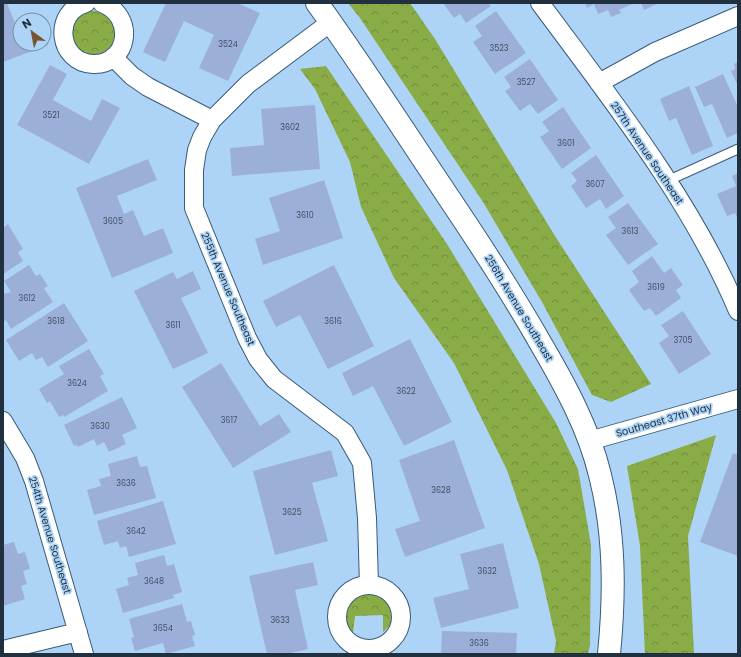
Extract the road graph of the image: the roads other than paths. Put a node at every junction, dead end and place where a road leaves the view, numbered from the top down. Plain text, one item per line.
1 (102, 3) edge
2 (317, 3) edge
3 (540, 3) edge
4 (74, 5) edge
5 (738, 16) edge
6 (331, 22) junction
7 (113, 57) junction
8 (599, 83) junction
9 (212, 120) junction
10 (738, 150) edge
11 (666, 181) junction
12 (731, 274) edge
13 (738, 311) edge
14 (738, 399) edge
15 (3, 421) edge
16 (589, 440) junction
17 (369, 585) dead end
18 (78, 632) junction
19 (3, 650) edge
20 (84, 654) edge
21 (609, 654) edge

1 - 7 street
2 - 6 street, 256th Avenue Southeast
3 - 8 street, 257th Avenue Southeast
4 - 7 street
5 - 8 street
6 - 9 street, 255th Avenue Southeast
6 - 16 street, 256th Avenue Southeast
7 - 9 street
8 - 11 street, 257th Avenue Southeast
9 - 17 street, 255th Avenue Southeast
10 - 11 lane
11 - 12 street, 257th Avenue Southeast
12 - 13 street, 257th Avenue Southeast
14 - 16 street, Southeast 37th Way
15 - 18 street, 254th Avenue Southeast
16 - 21 street, 256th Avenue Southeast
18 - 19 street
18 - 20 street, 254th Avenue Southeast

